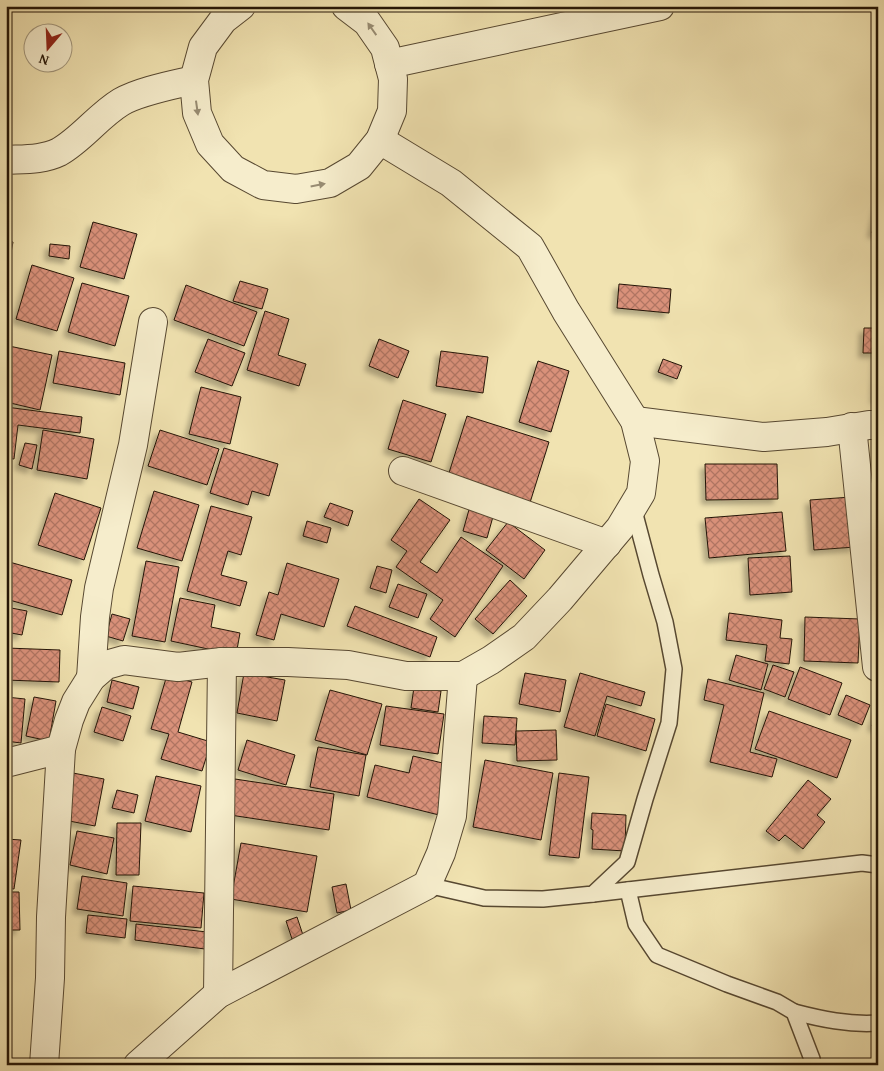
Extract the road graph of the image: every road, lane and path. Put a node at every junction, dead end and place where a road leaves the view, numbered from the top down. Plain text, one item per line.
1 (346, 6) edge
2 (660, 6) edge
3 (227, 11) edge
4 (389, 64) junction
5 (194, 80) junction
6 (380, 140) junction
7 (6, 160) edge
8 (153, 322) dead end
9 (635, 421) junction
10 (865, 426) edge
11 (403, 471) dead end
12 (633, 507) junction
13 (607, 544) junction
14 (222, 662) junction
15 (877, 667) edge
16 (463, 676) junction
17 (90, 678) junction
18 (61, 749) junction
19 (6, 763) edge
20 (878, 864) edge
21 (426, 885) junction
22 (628, 890) junction
23 (593, 894) junction
24 (218, 994) junction
25 (794, 1012) junction
26 (878, 1023) edge
27 (44, 1065) edge
28 (138, 1065) edge
29 (813, 1065) edge

4 -> 1 street
2 - 4 street
3 - 5 street
4 - 6 street
5 -> 6 street
5 - 7 street
6 - 9 street
8 - 17 street
9 - 10 street
9 - 12 street
10 - 15 street
11 - 13 street
12 - 13 street
12 - 23 lane
13 - 16 street
14 - 16 street
14 - 17 street
14 - 24 street
16 - 21 street
17 - 18 street
18 - 19 street
18 - 27 street
20 - 22 lane
21 - 23 lane
21 - 24 street
22 - 23 lane
22 - 25 lane
24 - 28 street
25 - 26 lane
25 - 29 lane

